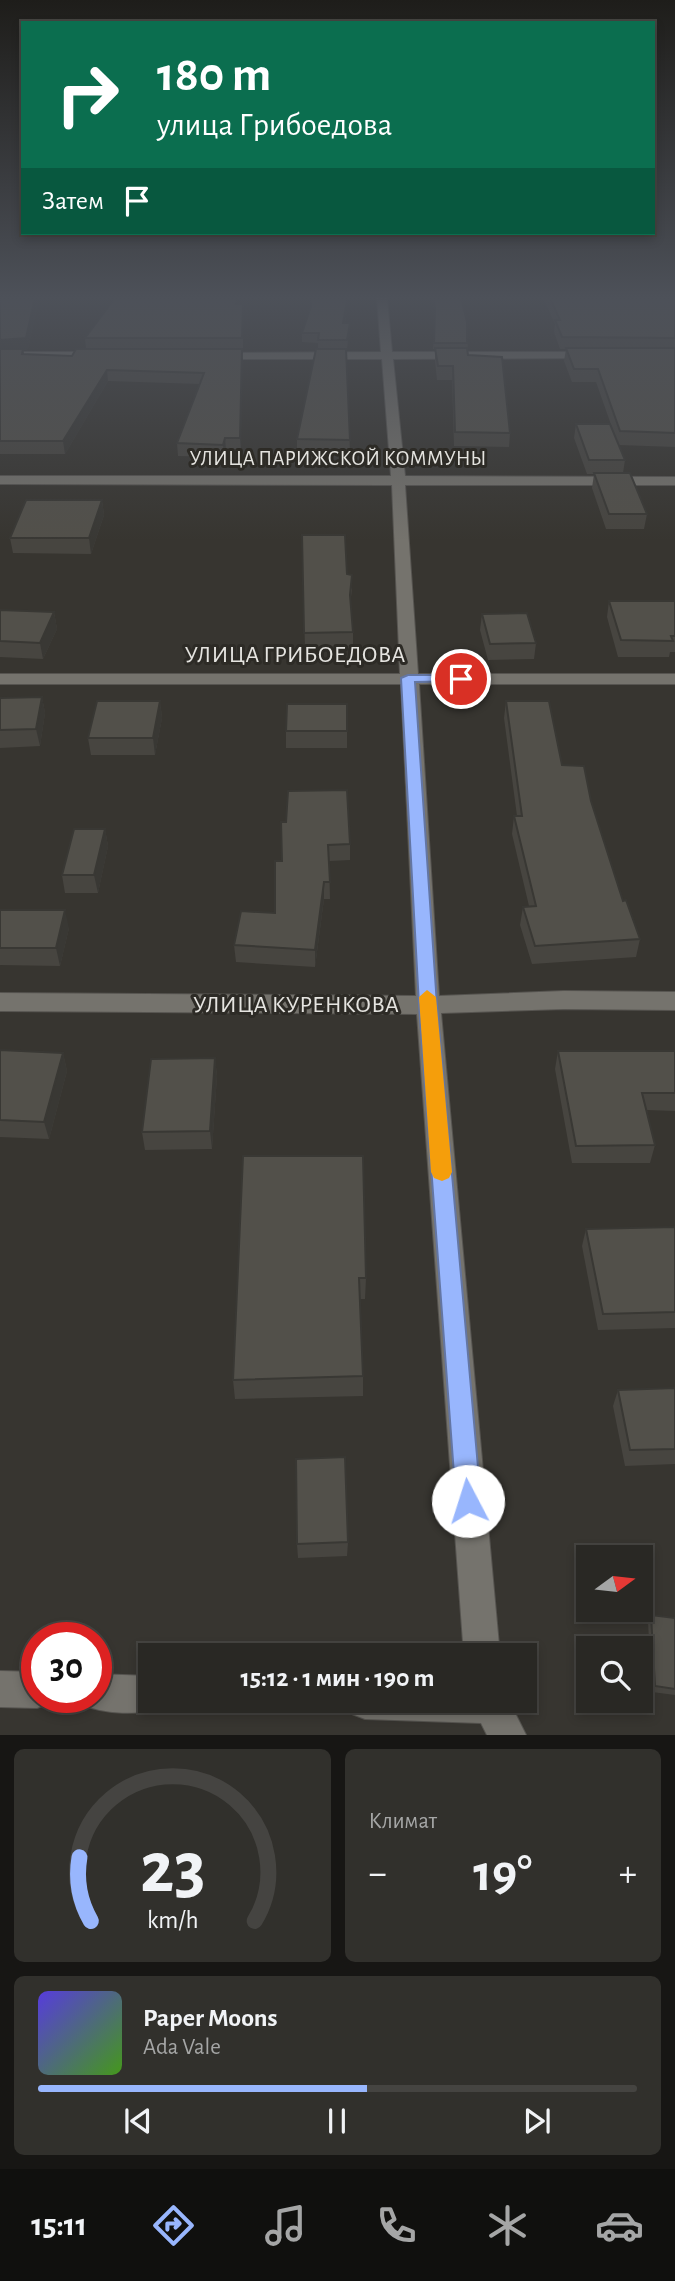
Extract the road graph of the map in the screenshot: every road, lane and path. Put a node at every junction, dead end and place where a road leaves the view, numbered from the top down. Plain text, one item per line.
1 (390, 379) edge
2 (398, 478) junction
3 (0, 480) edge
4 (675, 481) edge
5 (408, 678) junction
6 (0, 679) edge
7 (675, 679) edge
8 (0, 1002) edge
9 (675, 1002) edge
10 (428, 1005) junction
11 (481, 1643) edge
12 (0, 1689) edge
13 (21, 1690) edge
14 (112, 1693) edge
15 (138, 1694) edge

1 - 2 street
2 - 3 street, УЛИЦА ПАРИЖСКОЙ КОММУНЫ
2 - 4 street, УЛИЦА ПАРИЖСКОЙ КОММУНЫ
2 - 5 street
5 - 6 street, УЛИЦА ГРИБОЕДОВА
5 - 7 street, УЛИЦА ГРИБОЕДОВА
5 - 10 street
8 - 10 street, УЛИЦА КУРЕНКОВА
9 - 10 street, УЛИЦА КУРЕНКОВА
10 - 11 street
12 - 13 street
14 - 15 street

